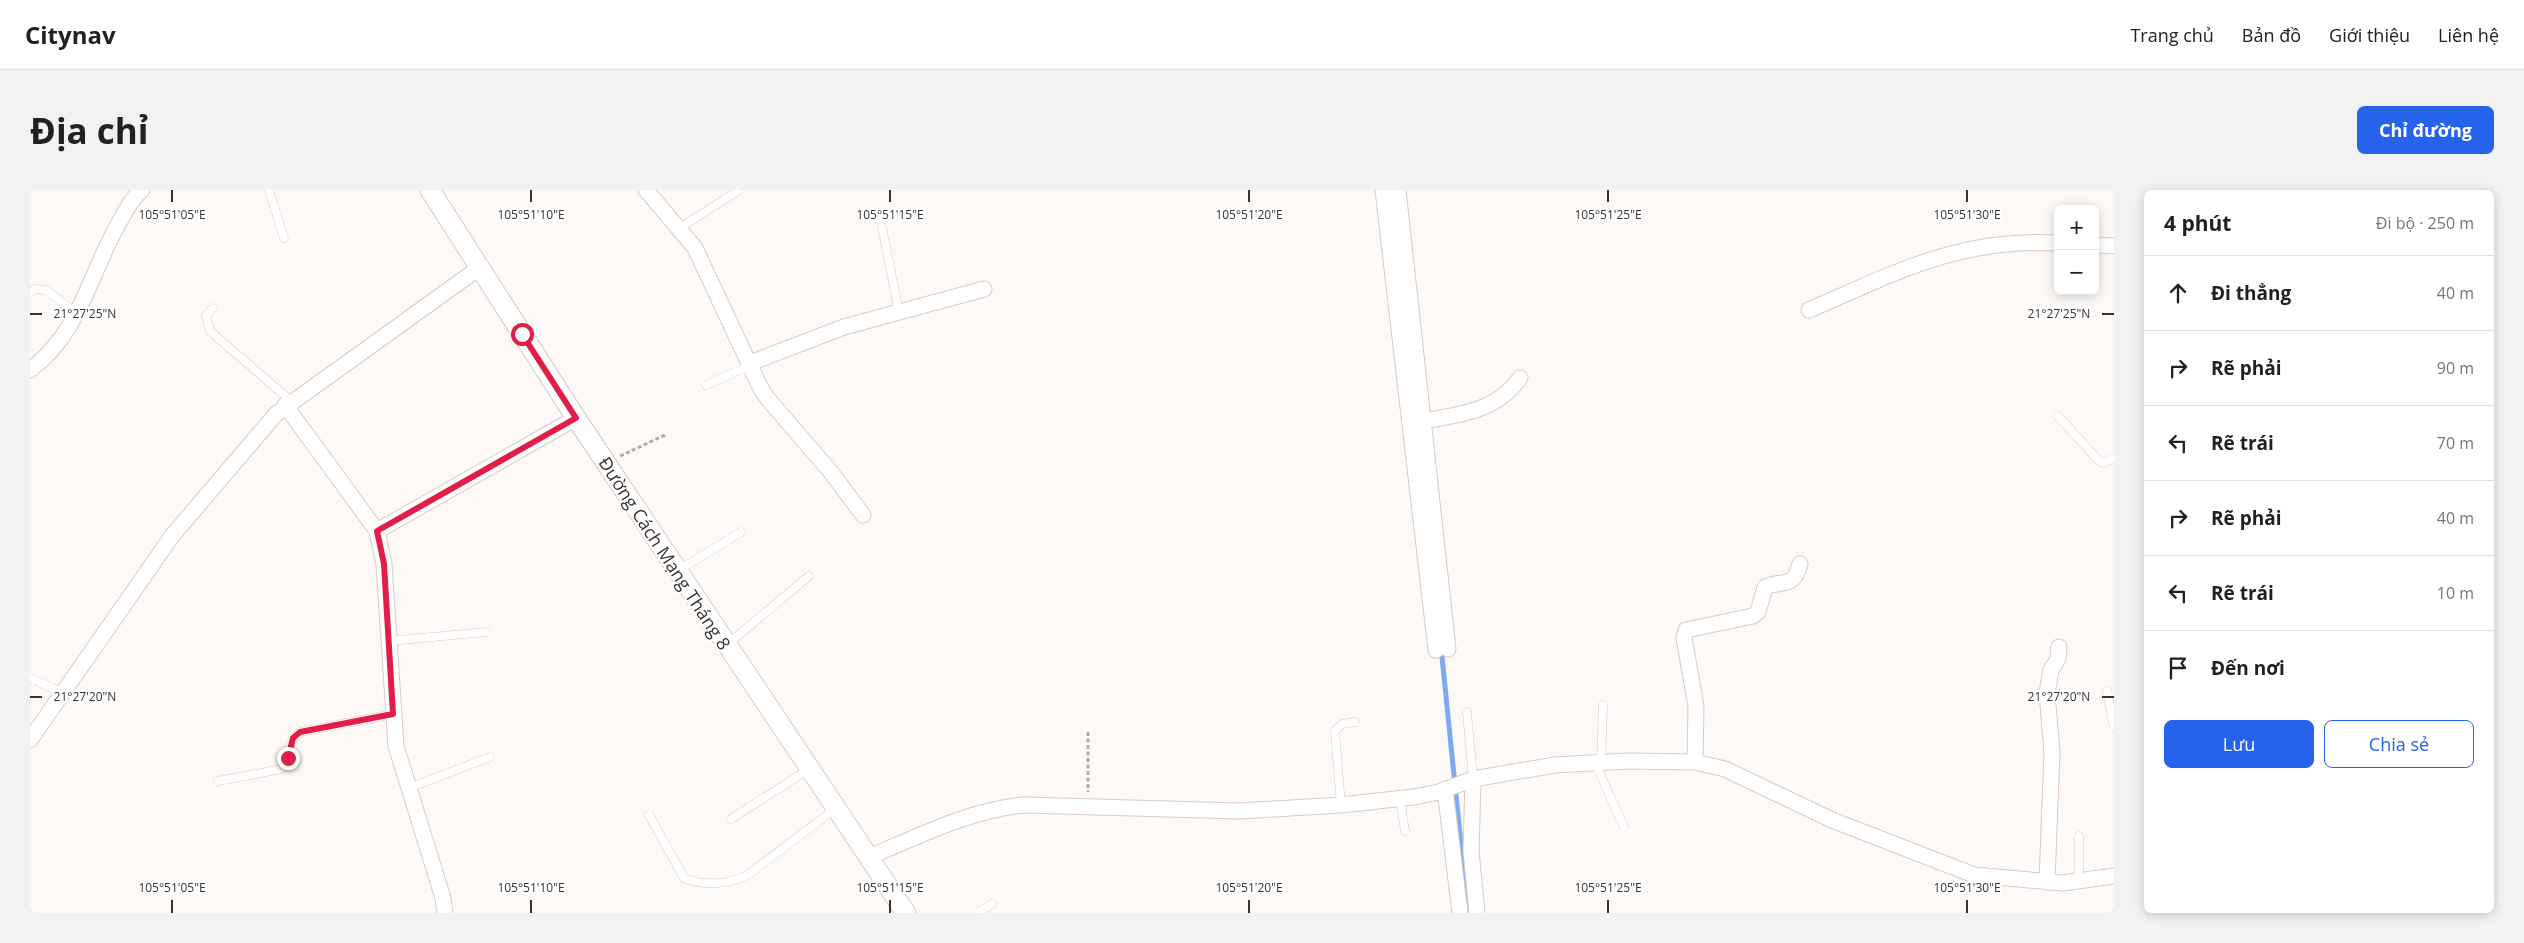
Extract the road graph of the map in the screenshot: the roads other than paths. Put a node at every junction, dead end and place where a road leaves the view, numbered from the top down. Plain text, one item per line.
1 (142, 190) edge
2 (269, 190) edge
3 (430, 190) edge
4 (646, 190) edge
5 (739, 190) edge
6 (1383, 190) edge
7 (1398, 190) edge
8 (882, 227) dead end
9 (680, 228) junction
10 (284, 238) dead end
11 (2054, 243) edge
12 (2099, 245) edge
13 (2114, 246) edge
14 (479, 268) junction
15 (984, 289) dead end
16 (30, 293) edge
17 (213, 308) dead end
18 (1809, 310) dead end
19 (899, 312) junction
20 (77, 314) junction
21 (750, 364) junction
22 (30, 370) edge
23 (1520, 378) dead end
24 (706, 385) dead end
25 (288, 403) junction
26 (2058, 416) dead end
27 (576, 418) junction
28 (1422, 421) junction
29 (2114, 458) edge
30 (863, 515) dead end
31 (377, 531) junction
32 (741, 532) dead end
33 (1800, 564) dead end
34 (677, 571) junction
35 (808, 576) dead end
36 (486, 632) dead end
37 (388, 641) junction
38 (726, 646) junction
39 (2059, 647) dead end
40 (30, 678) edge
41 (2107, 691) dead end
42 (63, 693) junction
43 (1602, 705) dead end
44 (1467, 712) dead end
45 (393, 714) junction
46 (1355, 722) dead end
47 (2114, 727) edge
48 (30, 740) edge
49 (490, 757) dead end
50 (1598, 762) junction
51 (1695, 762) junction
52 (810, 769) junction
53 (1468, 780) junction
54 (218, 781) dead end
55 (409, 788) junction
56 (1447, 788) junction
57 (1400, 798) junction
58 (1341, 806) junction
59 (836, 808) junction
60 (649, 815) dead end
61 (731, 819) dead end
62 (1624, 827) dead end
63 (1405, 831) dead end
64 (2079, 836) dead end
65 (869, 857) junction
66 (2114, 876) edge
67 (2047, 882) junction
68 (2079, 882) junction
69 (992, 904) dead end
70 (445, 913) edge
71 (906, 913) edge
72 (977, 913) edge
73 (1460, 913) edge
74 (1477, 913) edge

1 - 20 street
2 - 10 lane
3 - 14 street, Đường Cách Mạng Tháng 8
4 - 9 street
5 - 9 lane
6 - 28 street
7 - 28 street
8 - 19 lane
9 - 21 street
11 - 18 street
12 - 13 street
14 - 25 street
14 - 27 street, Đường Cách Mạng Tháng 8
15 - 19 street
16 - 20 lane
17 - 25 lane
19 - 21 street
20 - 22 street
21 - 24 lane
21 - 30 street
23 - 28 street
25 - 31 street
25 - 42 street
26 - 29 lane
27 - 31 street
27 - 34 street, Đường Cách Mạng Tháng 8
31 - 37 street
32 - 34 lane
33 - 51 street
34 - 38 street, Đường Cách Mạng Tháng 8
35 - 38 lane
36 - 37 lane
37 - 45 street
38 - 52 street, Đường Cách Mạng Tháng 8
39 - 67 street
40 - 42 lane
41 - 47 lane
42 - 48 street
43 - 50 lane
44 - 53 lane
45 - 54 lane
45 - 55 street
46 - 58 lane
49 - 55 lane
50 - 51 street
50 - 53 street
50 - 62 lane
51 - 67 street
52 - 59 street, Đường Cách Mạng Tháng 8
52 - 61 lane
53 - 56 street
53 - 74 street
55 - 70 street
56 - 57 street
56 - 73 street
57 - 58 street
57 - 63 lane
58 - 65 street
59 - 60 lane
59 - 65 street, Đường Cách Mạng Tháng 8
64 - 68 lane
65 - 71 street, Đường Cách Mạng Tháng 8
66 - 68 street
67 - 68 street
69 - 72 lane

